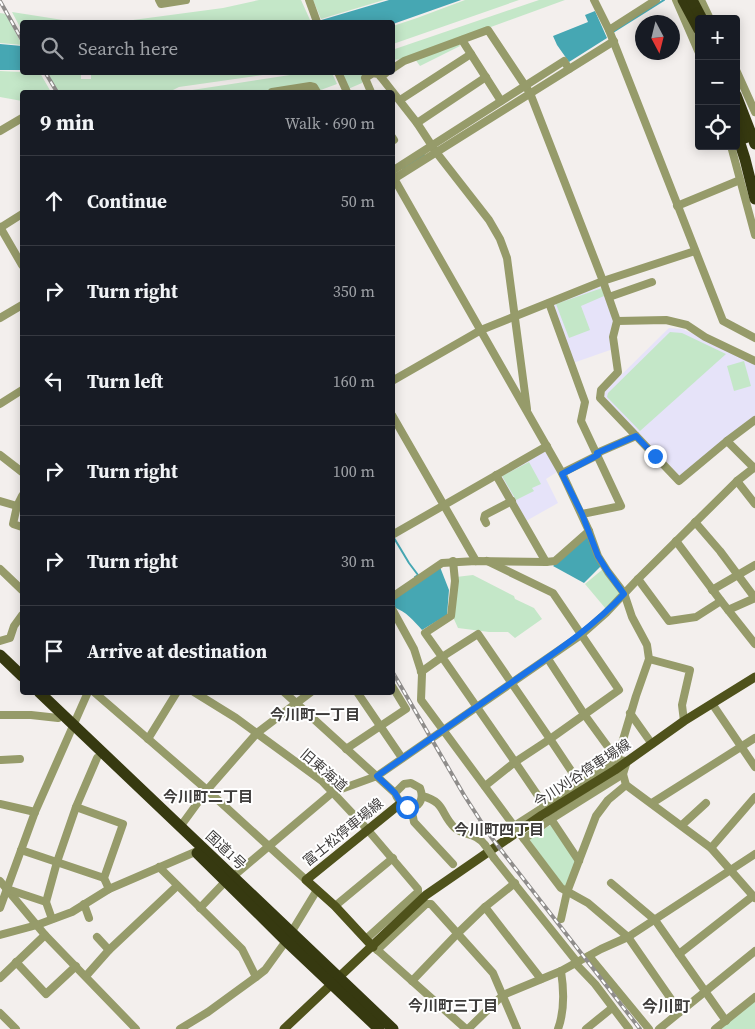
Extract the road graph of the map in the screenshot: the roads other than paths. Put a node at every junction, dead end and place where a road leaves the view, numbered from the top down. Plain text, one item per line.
1 (159, 0) edge
2 (186, 0) edge
3 (309, 0) edge
4 (594, 0) edge
5 (656, 0) edge
6 (676, 0) edge
7 (683, 0) edge
8 (692, 0) edge
9 (701, 0) edge
10 (696, 15) edge
11 (708, 15) edge
12 (317, 20) edge
13 (695, 20) edge
14 (609, 30) junction
15 (462, 40) junction
16 (614, 41) junction
17 (695, 44) edge
18 (471, 54) junction
19 (404, 61) junction
20 (395, 62) edge
21 (395, 67) edge
22 (569, 69) junction
23 (339, 75) edge
24 (371, 75) edge
25 (385, 75) edge
26 (486, 77) junction
27 (740, 79) edge
28 (526, 84) junction
29 (288, 90) edge
30 (316, 90) edge
31 (346, 90) edge
32 (370, 90) edge
33 (394, 90) edge
34 (395, 92) edge
35 (530, 93) junction
36 (740, 96) edge
37 (400, 100) junction
38 (501, 101) junction
39 (740, 104) edge
40 (755, 112) edge
41 (20, 119) edge
42 (417, 122) junction
43 (740, 127) edge
44 (755, 127) edge
45 (0, 131) edge
46 (740, 143) edge
47 (755, 144) edge
48 (434, 149) junction
49 (732, 150) edge
50 (755, 168) edge
51 (395, 175) edge
52 (395, 180) edge
53 (740, 180) junction
54 (755, 199) edge
55 (677, 206) junction
56 (20, 215) edge
57 (0, 227) edge
58 (755, 235) edge
59 (695, 251) junction
60 (20, 262) edge
61 (603, 281) junction
62 (652, 282) dead end
63 (609, 297) junction
64 (549, 303) junction
65 (20, 306) edge
66 (514, 317) junction
67 (0, 318) edge
68 (617, 321) junction
69 (480, 330) junction
70 (755, 338) edge
71 (755, 361) edge
72 (395, 379) edge
73 (20, 391) edge
74 (0, 404) edge
75 (528, 414) junction
76 (395, 420) edge
77 (755, 420) edge
78 (636, 436) junction
79 (727, 441) junction
80 (547, 446) junction
81 (597, 454) junction
82 (0, 455) edge
83 (754, 468) edge
84 (20, 470) edge
85 (496, 474) junction
86 (562, 474) junction
87 (737, 481) junction
88 (20, 500) edge
89 (0, 501) edge
90 (512, 501) junction
91 (755, 504) edge
92 (445, 505) junction
93 (17, 506) junction
94 (582, 514) junction
95 (696, 522) junction
96 (486, 523) dead end
97 (20, 526) edge
98 (589, 531) junction
99 (395, 533) edge
100 (676, 541) junction
101 (453, 561) junction
102 (476, 561) junction
103 (487, 561) junction
104 (546, 562) junction
105 (755, 565) edge
106 (0, 569) edge
107 (738, 574) junction
108 (638, 579) junction
109 (20, 588) edge
110 (712, 590) junction
111 (624, 594) junction
112 (395, 595) edge
113 (755, 598) edge
114 (721, 601) junction
115 (728, 610) junction
116 (395, 614) edge
117 (20, 618) edge
118 (581, 634) junction
119 (0, 641) edge
120 (755, 644) edge
121 (0, 655) edge
122 (442, 658) junction
123 (548, 659) junction
124 (649, 659) junction
125 (0, 664) edge
126 (421, 672) junction
127 (20, 674) edge
128 (755, 677) edge
129 (512, 682) junction
130 (20, 683) edge
131 (619, 690) junction
132 (395, 691) edge
133 (33, 695) edge
134 (42, 695) edge
135 (87, 695) edge
136 (97, 695) edge
137 (175, 695) edge
138 (199, 695) edge
139 (287, 695) edge
140 (308, 695) edge
141 (359, 695) edge
142 (636, 696) junction
143 (297, 704) junction
144 (713, 705) junction
145 (477, 707) junction
146 (630, 713) junction
147 (584, 714) junction
148 (0, 715) edge
149 (58, 718) junction
150 (684, 722) junction
151 (380, 726) junction
152 (72, 728) junction
153 (444, 730) junction
154 (257, 733) junction
155 (755, 738) edge
156 (148, 739) junction
157 (550, 739) junction
158 (652, 744) junction
159 (742, 747) junction
160 (346, 748) junction
161 (98, 758) junction
162 (402, 758) junction
163 (20, 759) dead end
164 (0, 762) edge
165 (515, 762) junction
166 (621, 766) junction
167 (755, 767) edge
168 (377, 776) junction
169 (580, 784) junction
170 (626, 785) junction
171 (484, 786) junction
172 (600, 788) junction
173 (207, 790) junction
174 (333, 792) junction
175 (395, 793) junction
176 (422, 796) junction
177 (755, 796) edge
178 (608, 800) junction
179 (401, 803) junction
180 (652, 803) junction
181 (706, 803) dead end
182 (0, 804) edge
183 (545, 806) junction
184 (76, 807) junction
185 (410, 807) junction
186 (35, 812) junction
187 (551, 819) junction
188 (682, 825) junction
189 (514, 826) junction
190 (180, 827) junction
191 (367, 829) junction
192 (524, 839) junction
193 (269, 845) junction
194 (710, 848) junction
195 (21, 850) junction
196 (195, 852) junction
197 (755, 854) edge
198 (393, 858) junction
199 (578, 861) junction
200 (57, 862) junction
201 (453, 864) dead end
202 (159, 867) junction
203 (731, 870) junction
204 (236, 874) dead end
205 (104, 878) junction
206 (306, 880) junction
207 (0, 881) edge
208 (515, 883) junction
209 (611, 883) dead end
210 (222, 885) dead end
211 (177, 886) junction
212 (109, 889) junction
213 (8, 890) junction
214 (317, 890) junction
215 (568, 892) junction
216 (754, 897) edge
217 (46, 902) junction
218 (84, 904) junction
219 (335, 906) junction
220 (485, 907) junction
221 (0, 908) edge
222 (200, 908) junction
223 (89, 918) dead end
224 (52, 919) junction
225 (561, 920) dead end
226 (655, 920) junction
227 (37, 925) junction
228 (457, 934) junction
229 (0, 935) edge
230 (45, 935) junction
231 (288, 936) junction
232 (628, 937) junction
233 (96, 938) dead end
234 (366, 939) junction
235 (375, 948) junction
236 (109, 950) junction
237 (755, 951) edge
238 (678, 954) junction
239 (589, 956) junction
240 (16, 962) junction
241 (576, 963) junction
242 (76, 966) junction
243 (561, 971) junction
244 (86, 976) junction
245 (256, 977) junction
246 (0, 978) edge
247 (541, 979) junction
248 (336, 981) junction
249 (412, 981) junction
250 (704, 992) junction
251 (504, 995) junction
252 (755, 997) edge
253 (612, 1008) junction
254 (680, 1012) junction
255 (0, 1013) edge
256 (726, 1021) junction
257 (16, 1029) edge
258 (136, 1029) edge
259 (180, 1029) edge
260 (284, 1029) edge
261 (380, 1029) edge
262 (393, 1029) edge
263 (467, 1029) edge
264 (517, 1029) edge
265 (558, 1029) edge
266 (586, 1029) edge
267 (629, 1029) edge
268 (649, 1029) edge
269 (659, 1029) edge
270 (715, 1029) edge

1 - 2 street
3 - 12 street
4 - 14 street
5 - 14 street
6 - 17 street
7 - 13 highway
8 - 10 highway
9 - 11 street
14 - 16 street
15 - 18 street
15 - 19 street
15 - 28 street
16 - 22 street
16 - 55 street
18 - 26 street
18 - 37 street
19 - 20 street
19 - 21 street
22 - 28 street
22 - 35 street
23 - 31 street
24 - 32 street
25 - 33 street
26 - 38 street
26 - 42 street
27 - 40 street
28 - 35 street
28 - 38 street
29 - 30 street
34 - 37 street
35 - 48 street
35 - 61 street
36 - 44 highway
37 - 42 street
38 - 48 street
39 - 47 highway
41 - 45 street
42 - 48 street
43 - 50 highway
46 - 54 highway
48 - 51 street
48 - 66 street
49 - 53 street
52 - 69 street
53 - 55 street
53 - 58 street
55 - 59 street
56 - 57 street
57 - 60 street
59 - 61 street
59 - 70 street
61 - 63 street
61 - 64 street
62 - 63 street
63 - 68 street
64 - 66 street
64 - 81 street
65 - 67 street
66 - 69 street
66 - 75 street
68 - 71 street
68 - 78 street
69 - 72 street
69 - 75 street
73 - 74 street
75 - 80 street
76 - 92 street
77 - 79 street
78 - 79 street
78 - 81 street
79 - 83 street
80 - 85 street
80 - 86 street
81 - 86 street
81 - 94 street
82 - 84 street
83 - 87 street
85 - 90 street
85 - 92 street
86 - 94 street
87 - 91 street
87 - 95 street
88 - 93 street
89 - 93 street
90 - 96 street
90 - 104 street
92 - 99 street
92 - 102 street
93 - 97 street
94 - 98 street
95 - 100 street
95 - 107 street
98 - 104 street
98 - 111 street
100 - 108 street
100 - 110 street
101 - 102 street
101 - 112 street
101 - 122 street
102 - 103 street
103 - 104 street
103 - 118 street
105 - 107 street
106 - 109 street
107 - 110 street
107 - 113 street
108 - 111 street
108 - 114 street
110 - 114 street
111 - 118 street
111 - 124 street
113 - 115 street
114 - 115 street
115 - 120 street
116 - 126 street
117 - 119 street
118 - 123 street
118 - 131 street
121 - 127 highway
122 - 126 street
122 - 129 street
122 - 145 street
123 - 129 street
123 - 147 street
124 - 142 street
124 - 150 street
125 - 130 highway
126 - 153 street
128 - 144 main road, 今川刈谷停車場線
129 - 145 street
129 - 157 street
131 - 142 street
131 - 147 street
132 - 151 street
133 - 149 highway, 国道1号
134 - 152 highway, 国道1号
135 - 152 street
136 - 156 street
137 - 156 street
138 - 154 street, 旧東海道
139 - 143 street
140 - 143 street
141 - 151 street
142 - 146 street
143 - 154 street
143 - 160 street
144 - 150 main road, 今川刈谷停車場線
144 - 159 street
145 - 153 street
145 - 165 street
146 - 158 street
146 - 166 street
147 - 157 street
147 - 166 street
148 - 149 street
149 - 152 highway, 国道1号
150 - 158 main road, 今川刈谷停車場線
151 - 160 street
151 - 162 street
152 - 161 highway, 国道1号
152 - 186 street
152 - 190 highway, 国道1号
153 - 162 street
153 - 171 street
154 - 173 street
154 - 174 street, 旧東海道
155 - 159 street
156 - 173 street
157 - 165 street
157 - 169 street
158 - 166 main road, 今川刈谷停車場線
159 - 167 street
159 - 180 street
160 - 168 street
161 - 184 street
161 - 196 highway, 国道1号
162 - 168 street
163 - 164 street
165 - 171 street
165 - 183 street
166 - 169 street
166 - 170 street
166 - 172 street
166 - 235 main road, 今川刈谷停車場線
168 - 174 street
168 - 175 street
169 - 183 street
170 - 178 street
170 - 180 street
171 - 189 street
172 - 178 street
172 - 187 street
173 - 190 street
173 - 193 street
174 - 191 street, 旧東海道
174 - 193 street
175 - 176 street
175 - 179 street
176 - 185 street
176 - 208 street, bridge
177 - 194 street
178 - 199 street
179 - 185 street
179 - 191 main road, 富士松停車場線
180 - 188 street
181 - 188 street
182 - 186 street
183 - 189 street
184 - 200 street
184 - 205 street
185 - 201 street
186 - 195 street
187 - 192 street
187 - 199 street
188 - 194 street
189 - 192 street, bridge
190 - 231 highway, 国道1号
191 - 198 street, 旧東海道
191 - 206 main road, 富士松停車場線
192 - 215 street
193 - 204 street
193 - 206 street
194 - 203 street
195 - 200 street
195 - 213 street
196 - 202 street
196 - 231 highway, 国道1号
197 - 203 street
198 - 219 street
198 - 234 street, 旧東海道
199 - 215 street
200 - 205 street
200 - 217 street
202 - 211 street
202 - 212 street
203 - 216 street
203 - 226 street
205 - 212 street
206 - 214 main road, 富士松停車場線
207 - 213 street
208 - 220 street
208 - 241 street
209 - 226 street
210 - 222 street
211 - 222 street
211 - 236 street
212 - 218 street
213 - 217 street
213 - 221 street
213 - 227 street
214 - 219 main road, 富士松停車場線
214 - 231 street
215 - 225 street
215 - 232 street
216 - 238 street
217 - 224 street
218 - 223 street
218 - 224 street
219 - 234 main road, 富士松停車場線
220 - 228 street
220 - 247 street
222 - 245 street
224 - 227 street
226 - 232 street
226 - 238 street
227 - 229 street
227 - 230 street
228 - 235 street
228 - 249 street
228 - 251 street
230 - 240 street
230 - 242 street
231 - 245 street
231 - 248 highway, 国道1号
232 - 239 street
232 - 254 street
233 - 236 street
234 - 235 main road, 富士松停車場線
235 - 248 main road, 今川刈谷停車場線
235 - 249 street
236 - 244 street
237 - 250 street
238 - 250 street
239 - 241 street
239 - 268 street
240 - 242 street
240 - 246 street
241 - 243 street
241 - 253 street
242 - 244 street
243 - 247 street
243 - 265 street
244 - 258 street
245 - 259 street
247 - 251 street
248 - 260 main road
248 - 261 highway, 国道1号
248 - 262 highway, 国道1号
249 - 263 street
250 - 254 street
250 - 256 street
251 - 263 street
251 - 264 street
252 - 256 street
253 - 266 street
253 - 267 street
254 - 269 street
255 - 257 street
256 - 270 street

